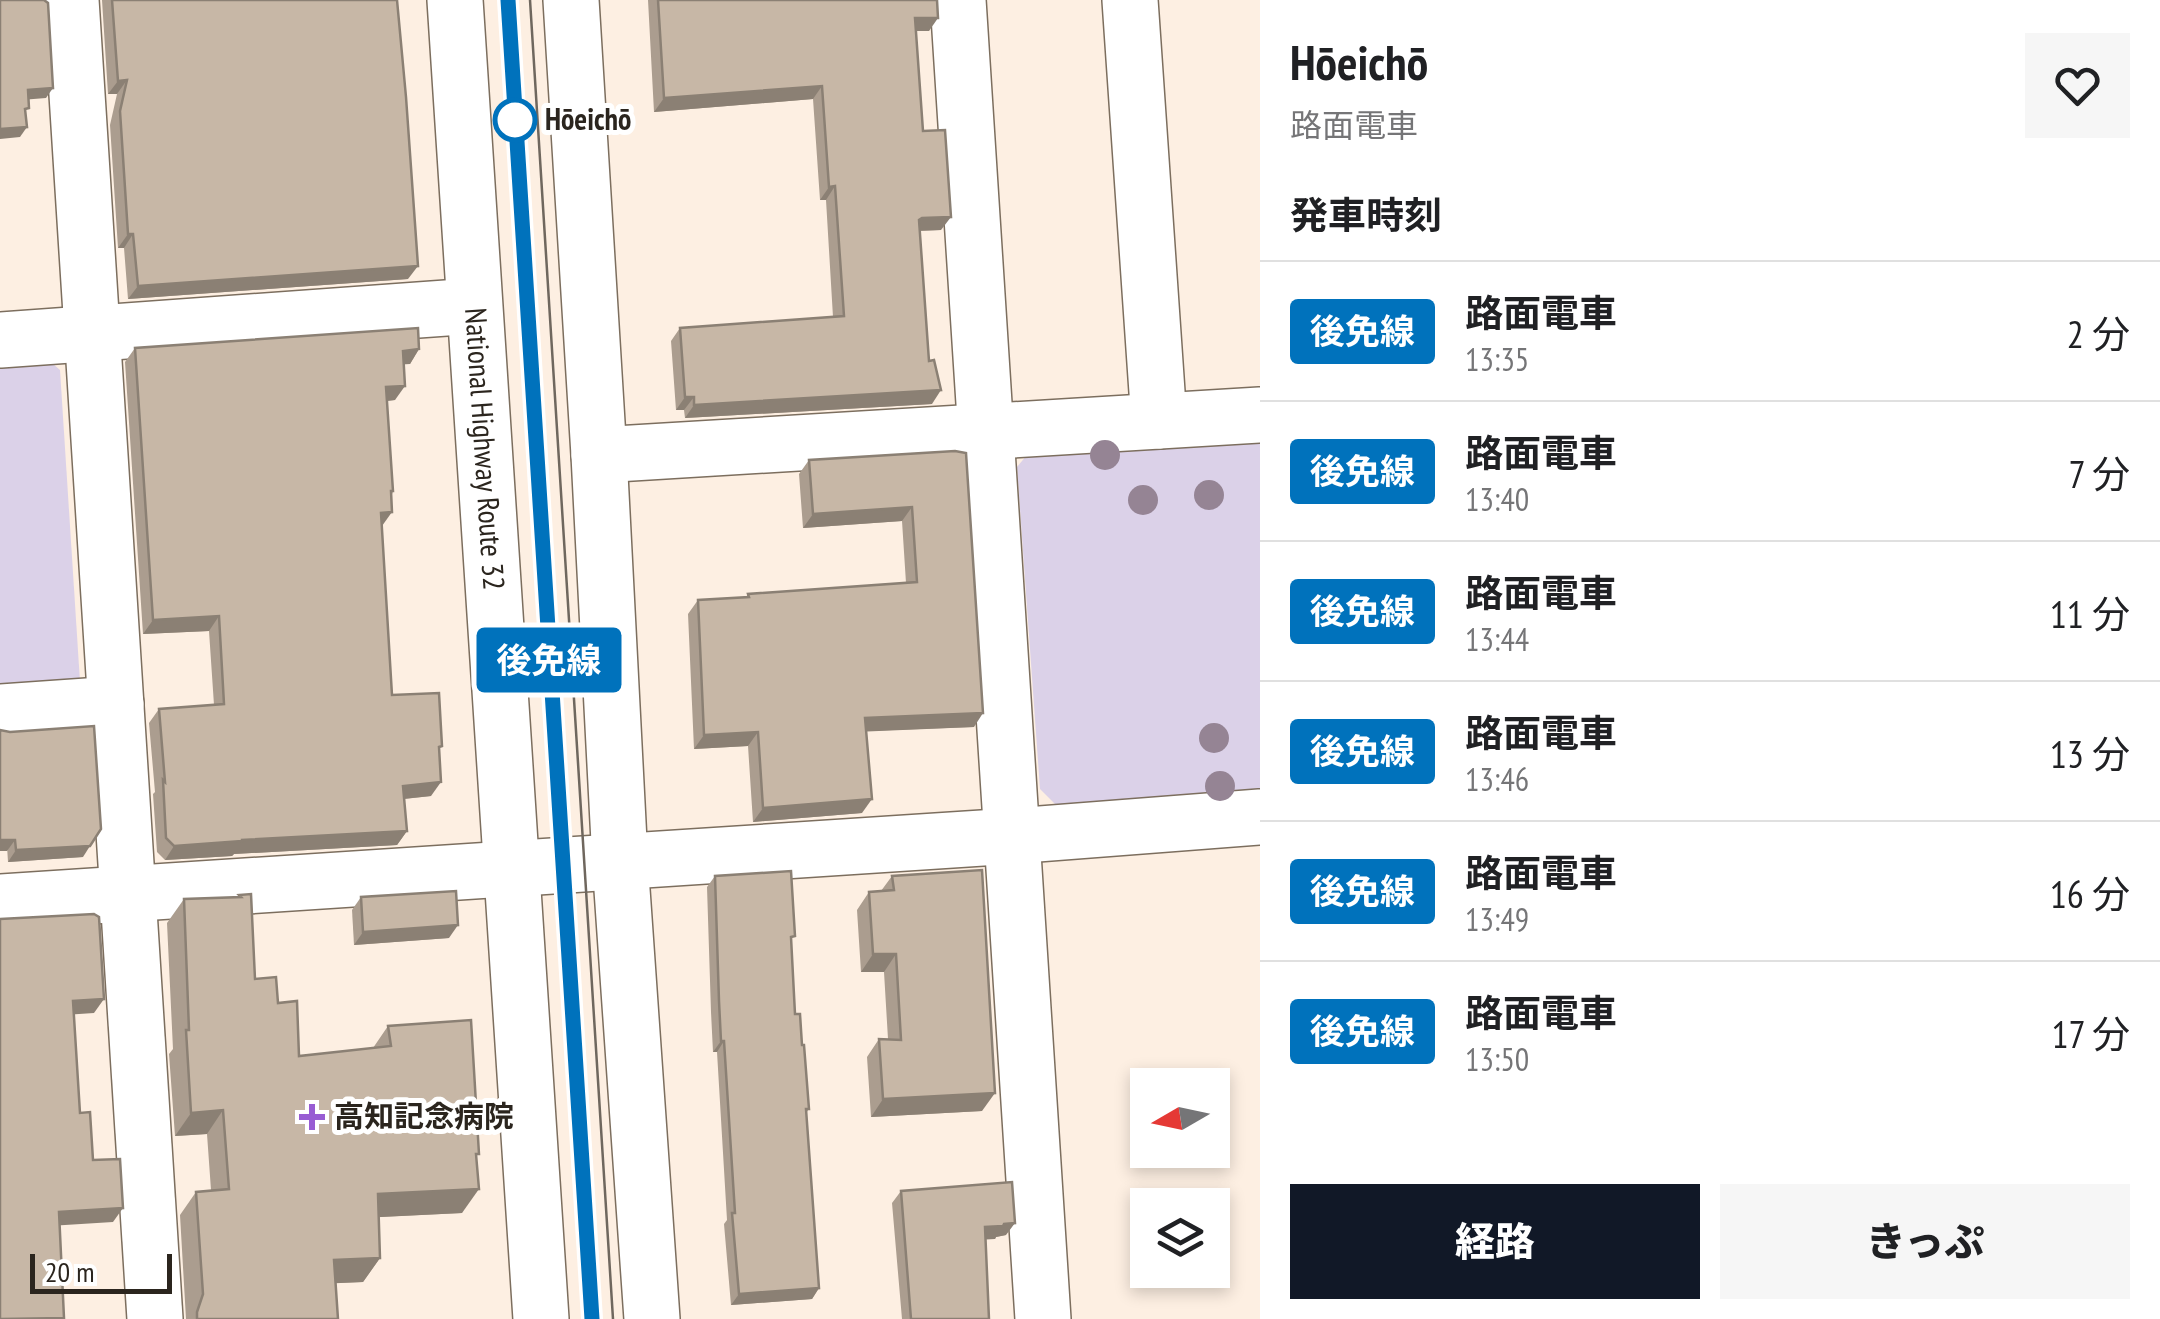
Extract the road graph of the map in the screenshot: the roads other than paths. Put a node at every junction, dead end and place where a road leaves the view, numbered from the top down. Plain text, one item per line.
1 (70, 0) edge
2 (455, 0) edge
3 (571, 0) edge
4 (958, 0) edge
5 (1130, 0) edge
6 (474, 306) junction
7 (92, 334) junction
8 (0, 340) edge
9 (1260, 415) edge
10 (1159, 422) junction
11 (984, 432) junction
12 (599, 456) junction
13 (116, 704) junction
14 (0, 712) edge
15 (1260, 817) edge
16 (1013, 836) junction
17 (620, 861) junction
18 (511, 868) junction
19 (128, 894) junction
20 (0, 902) edge
21 (155, 1319) edge
22 (541, 1319) edge
23 (652, 1319) edge
24 (1044, 1319) edge

1 - 7 main road
2 - 6 main road, National Highway Route 32
3 - 12 main road
4 - 11 main road
5 - 10 main road
6 - 7 main road
6 - 18 main road, National Highway Route 32
7 - 8 main road
7 - 13 main road
9 - 10 main road
10 - 11 main road
11 - 12 main road
11 - 16 main road
12 - 17 main road
13 - 14 main road
13 - 19 main road
15 - 16 main road
16 - 17 main road
16 - 24 main road
17 - 18 main road
17 - 23 main road
18 - 19 main road
18 - 22 main road, National Highway Route 32
19 - 20 main road
19 - 21 main road

